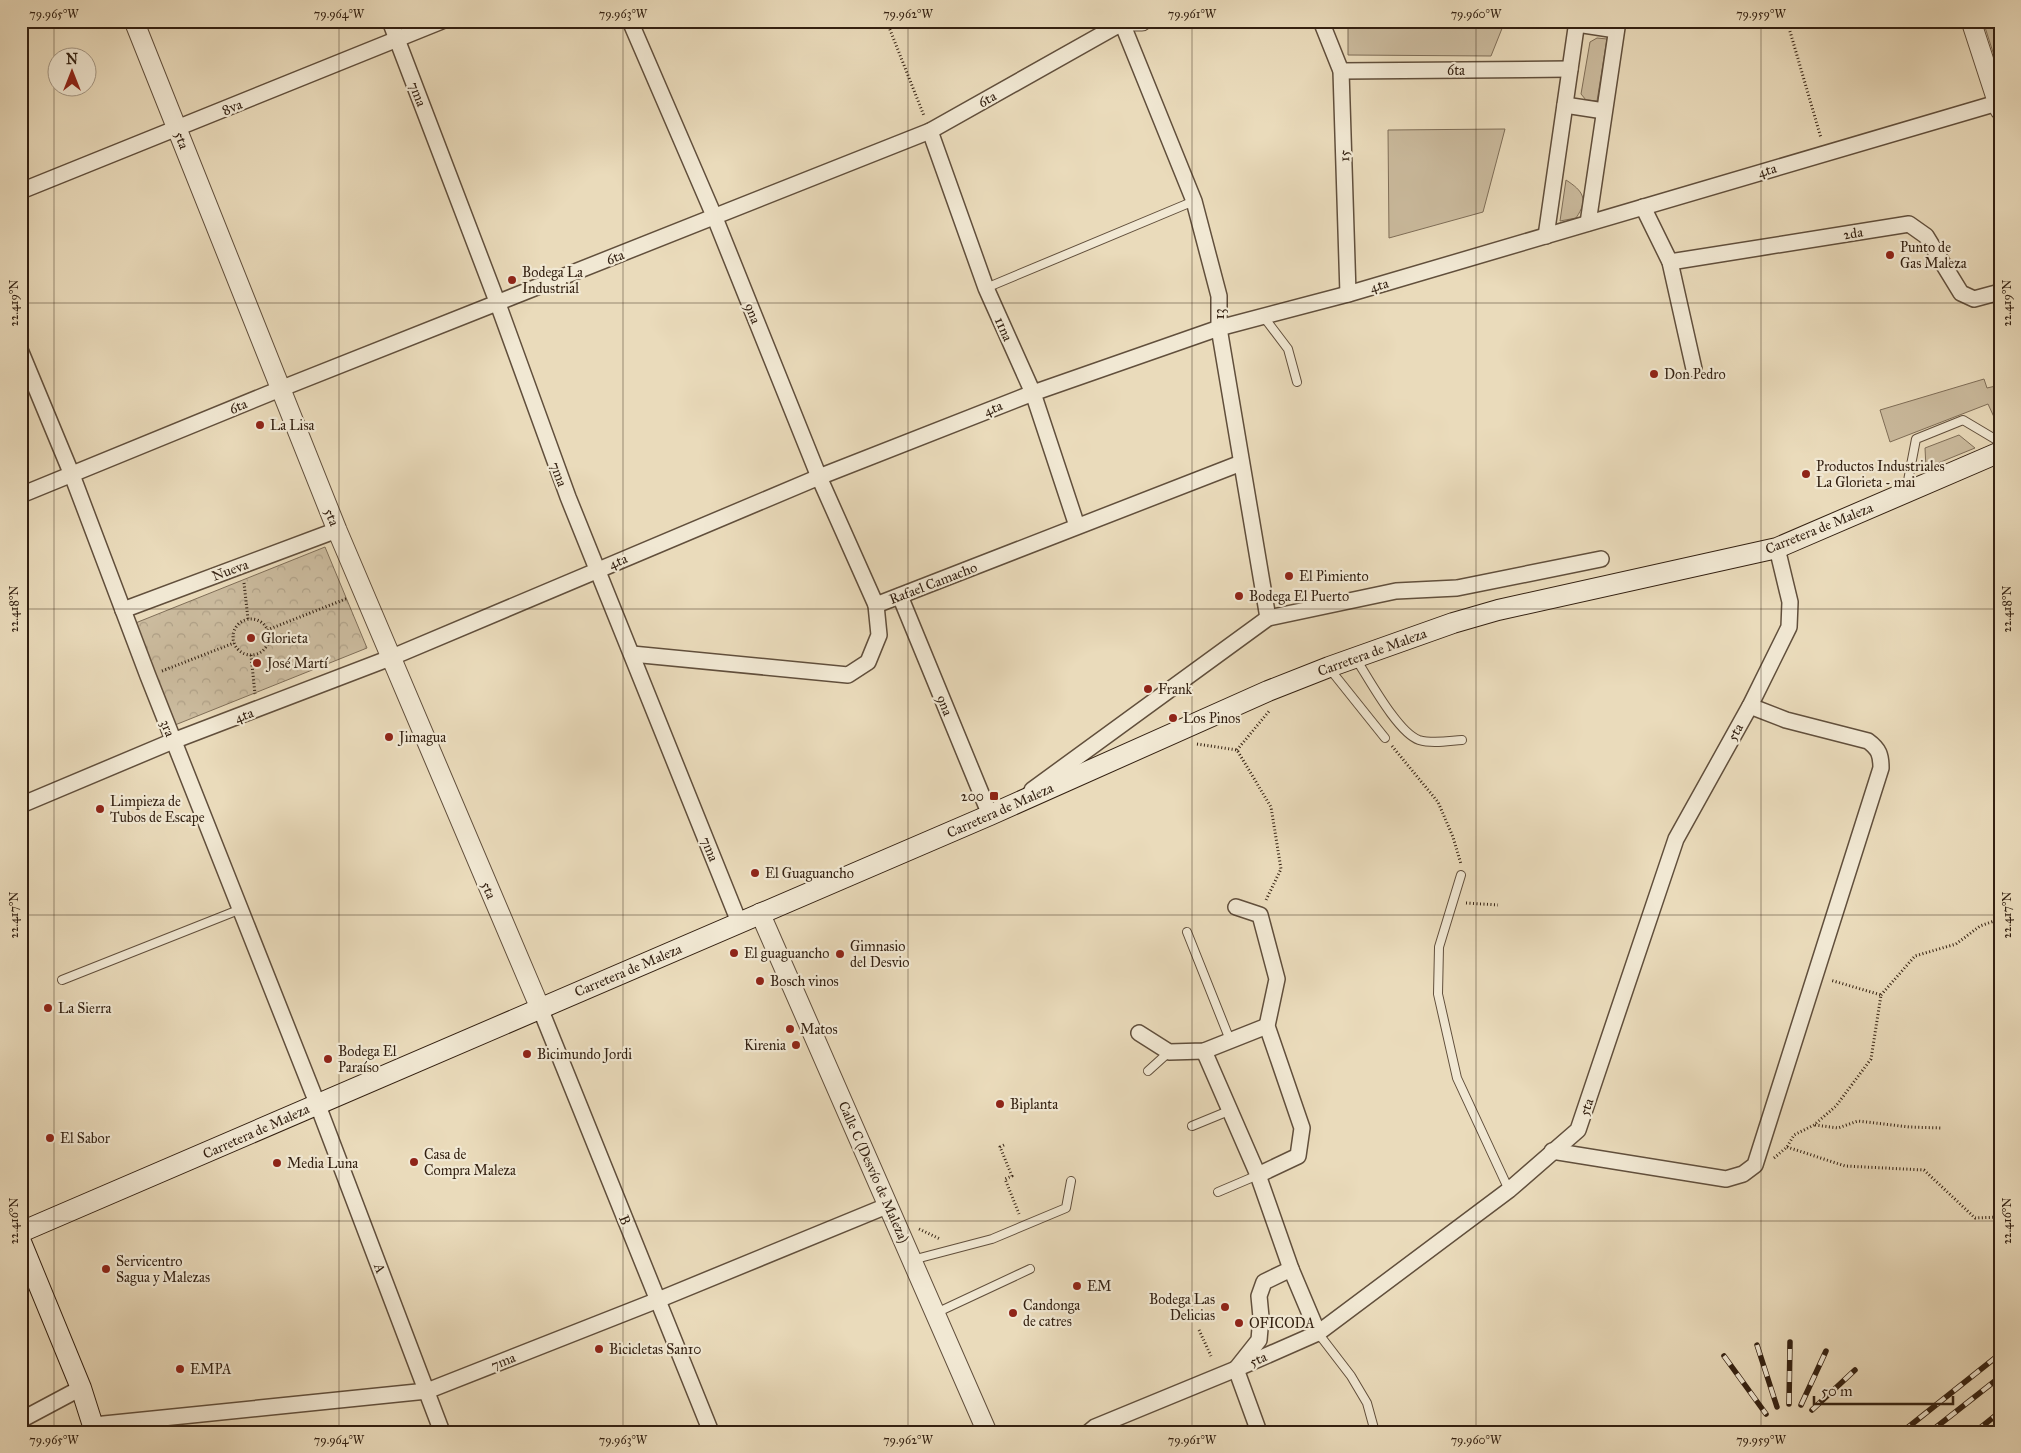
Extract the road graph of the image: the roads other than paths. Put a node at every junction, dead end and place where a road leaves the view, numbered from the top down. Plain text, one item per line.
1 (134, 21) edge
2 (390, 21) edge
3 (442, 21) edge
4 (630, 21) edge
5 (1142, 21) edge
6 (1322, 21) edge
7 (1971, 21) edge
8 (1121, 22) edge
9 (1577, 23) edge
10 (1617, 26) edge
11 (397, 39) junction
12 (1570, 69) junction
13 (1341, 71) junction
14 (1565, 105) junction
15 (1998, 106) edge
16 (1604, 111) junction
17 (178, 128) junction
18 (930, 131) junction
19 (21, 191) edge
20 (1194, 201) junction
21 (1643, 207) junction
22 (715, 218) junction
23 (1588, 223) junction
24 (1546, 236) junction
25 (1670, 262) junction
26 (986, 288) junction
27 (2000, 292) edge
28 (1348, 294) junction
29 (498, 304) junction
30 (1263, 316) junction
31 (1219, 328) junction
32 (21, 352) edge
33 (1694, 369) dead end
34 (1297, 382) dead end
35 (280, 389) junction
36 (1033, 392) junction
37 (2000, 442) edge
38 (2000, 452) edge
39 (1241, 462) junction
40 (72, 475) junction
41 (819, 477) junction
42 (1906, 492) junction
43 (21, 495) edge
44 (1078, 526) junction
45 (337, 530) junction
46 (1776, 548) junction
47 (1601, 559) dead end
48 (596, 570) junction
49 (900, 596) junction
50 (876, 605) junction
51 (123, 610) junction
52 (1268, 618) junction
53 (632, 654) junction
54 (390, 658) junction
55 (1355, 658) junction
56 (1329, 667) junction
57 (1750, 706) junction
58 (1385, 738) road end
59 (1462, 740) dead end
60 (173, 741) junction
61 (1012, 804) junction
62 (21, 805) edge
63 (990, 815) junction
64 (1460, 875) road end
65 (1236, 907) dead end
66 (241, 909) junction
67 (760, 913) junction
68 (739, 922) junction
69 (1187, 932) dead end
70 (62, 980) dead end
71 (540, 1008) junction
72 (1267, 1026) junction
73 (1139, 1033) dead end
74 (1230, 1040) junction
75 (1204, 1050) junction
76 (1169, 1052) junction
77 (1148, 1071) dead end
78 (317, 1104) junction
79 (1231, 1110) junction
80 (1192, 1126) dead end
81 (1552, 1152) junction
82 (1258, 1175) junction
83 (1071, 1181) dead end
84 (1509, 1190) junction
85 (1218, 1192) dead end
86 (892, 1212) junction
87 (21, 1232) edge
88 (21, 1242) edge
89 (912, 1260) junction
90 (1030, 1269) dead end
91 (1291, 1269) junction
92 (658, 1300) junction
93 (936, 1313) junction
94 (1318, 1333) junction
95 (1236, 1369) junction
96 (80, 1388) junction
97 (427, 1391) junction
98 (21, 1420) edge
99 (94, 1429) edge
100 (442, 1432) edge
101 (711, 1432) edge
102 (987, 1432) edge
103 (1089, 1432) edge
104 (1259, 1432) edge
105 (1375, 1432) edge

1 - 17 street, 5ta
2 - 11 street, 7ma
3 - 11 street, 8va
4 - 22 street, 9na
5 - 8 street, 6ta
6 - 13 street, 15
7 - 15 street
8 - 18 street, 6ta
8 - 20 street, 13
9 - 10 street
9 - 12 street
10 - 16 street
11 - 17 street, 8va
11 - 29 street, 7ma
12 - 13 street, 6ta
12 - 14 street
13 - 28 street, 15
14 - 16 street
14 - 24 street
15 - 21 street, 4ta
16 - 23 street
17 - 19 street, 8va
17 - 35 street, 5ta
18 - 22 street, 6ta
18 - 26 street, 11na
20 - 26 lane
20 - 31 street, 13
21 - 23 street, 4ta
21 - 25 street
22 - 29 street, 6ta
22 - 41 street, 9na
23 - 24 street, 4ta
24 - 28 street, 4ta
25 - 27 street, 2da
25 - 33 street
26 - 36 street, 11na
28 - 30 street, 4ta
29 - 35 street, 6ta
29 - 48 street, 7ma
30 - 31 street, 4ta
30 - 34 lane
31 - 36 street, 4ta
31 - 39 street, 13
32 - 40 street, 3ra
35 - 40 street, 6ta
35 - 45 street, 5ta
36 - 41 street, 4ta
36 - 44 street, 11na
37 - 42 lane
38 - 42 main road, Carretera de Maleza
39 - 44 street, Rafael Camacho
39 - 52 street, 13
40 - 43 street, 6ta
40 - 51 street, 3ra
41 - 48 street, 4ta
41 - 50 street, 9na
42 - 46 main road, Carretera de Maleza
44 - 49 street, Rafael Camacho
45 - 51 street, Nueva
45 - 54 street, 5ta
46 - 55 main road, Carretera de Maleza
46 - 57 street, 5ta
47 - 52 street
48 - 53 street, 7ma
48 - 54 street, 4ta
49 - 50 street, Rafael Camacho
49 - 63 street, 9na
50 - 53 street, Rafael Camacho
51 - 60 street, 3ra
52 - 61 street
53 - 68 street, 7ma
54 - 60 street, 4ta
54 - 71 street, 5ta
55 - 56 main road, Carretera de Maleza
55 - 59 lane
56 - 58 lane
56 - 61 main road, Carretera de Maleza
57 - 81 street, 5ta
57 - 81 street
60 - 62 street, 4ta
60 - 66 street, 3ra
61 - 63 main road, Carretera de Maleza
63 - 67 main road, Carretera de Maleza
64 - 84 lane
65 - 72 street
66 - 70 lane
66 - 78 street, 3ra
67 - 68 main road, Carretera de Maleza
67 - 86 street, Calle C (Desvío de Maleza)
68 - 71 main road, Carretera de Maleza
69 - 74 lane
71 - 78 main road, Carretera de Maleza
71 - 92 street, B
72 - 74 street
72 - 82 street
73 - 76 street
74 - 75 street
75 - 76 street
75 - 79 street
76 - 77 lane
78 - 87 main road, Carretera de Maleza
78 - 97 street, A
79 - 80 lane
79 - 82 street
81 - 84 street, 5ta
82 - 85 lane
82 - 91 street
83 - 89 lane
84 - 94 street, 5ta
86 - 89 street, Calle C (Desvío de Maleza)
86 - 92 street, 7ma
88 - 96 main road
89 - 93 street, Calle C (Desvío de Maleza)
90 - 93 lane
91 - 94 street
91 - 95 street
92 - 97 street, 7ma
92 - 101 street, B
93 - 102 street, Calle C (Desvío de Maleza)
94 - 95 street, 5ta
94 - 105 lane
95 - 103 street, 5ta
95 - 104 street
96 - 98 street
96 - 99 main road
97 - 99 street, 7ma
97 - 100 street, A

